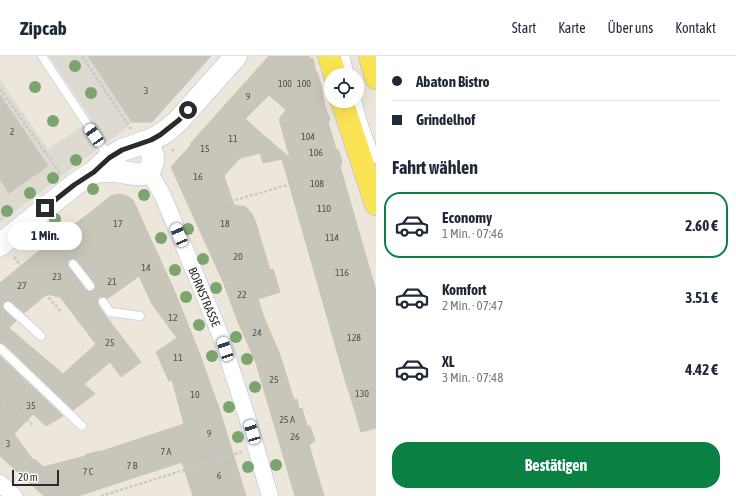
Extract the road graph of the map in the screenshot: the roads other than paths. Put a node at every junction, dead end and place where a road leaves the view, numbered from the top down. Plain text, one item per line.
1 (42, 56) edge
2 (236, 56) edge
3 (329, 56) edge
4 (345, 56) edge
5 (370, 56) edge
6 (333, 68) edge
7 (348, 68) edge
8 (376, 78) edge
9 (344, 108) edge
10 (359, 108) edge
11 (145, 136) junction
12 (376, 159) edge
13 (102, 165) junction
14 (150, 171) junction
15 (376, 204) edge
16 (35, 216) junction
17 (54, 239) dead end
18 (0, 245) edge
19 (73, 264) dead end
20 (90, 286) dead end
21 (103, 302) dead end
22 (8, 306) dead end
23 (140, 316) dead end
24 (42, 336) dead end
25 (0, 348) edge
26 (82, 426) dead end
27 (0, 483) edge
28 (14, 496) edge
29 (270, 496) edge

1 - 13 lane
2 - 11 street
3 - 6 main road
4 - 7 lane
5 - 8 main road
9 - 15 main road
10 - 12 lane
11 - 13 street
11 - 14 street
13 - 14 street
13 - 16 street
14 - 29 street, BORNSTRASSE
16 - 17 lane
16 - 18 street
19 - 20 lane
21 - 23 lane
22 - 24 lane
25 - 26 lane
27 - 28 street

